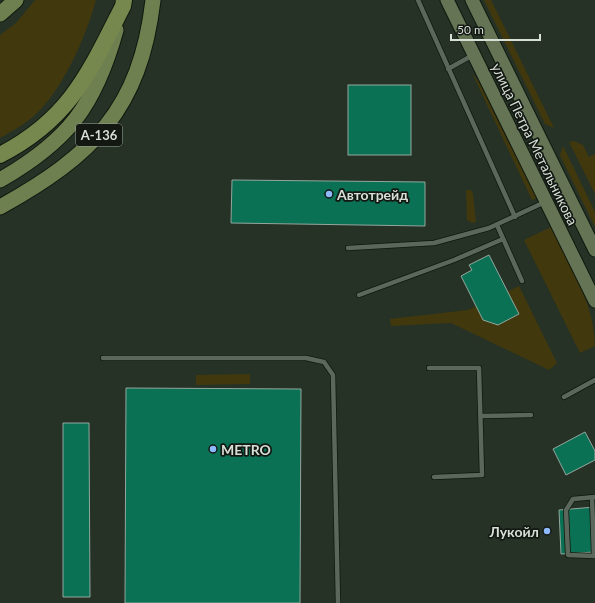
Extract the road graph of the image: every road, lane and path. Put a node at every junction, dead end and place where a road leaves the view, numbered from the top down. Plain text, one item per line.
1 (16, 0) edge
2 (152, 0) edge
3 (418, 0) edge
4 (446, 0) edge
5 (472, 0) edge
6 (123, 3) edge
7 (0, 14) edge
8 (474, 55) junction
9 (448, 69) junction
10 (0, 155) edge
11 (0, 180) edge
12 (545, 202) junction
13 (0, 207) edge
14 (515, 217) junction
15 (497, 225) junction
16 (504, 239) junction
17 (348, 248) dead end
18 (595, 250) edge
19 (522, 281) dead end
20 (359, 295) dead end
21 (595, 301) edge
22 (103, 358) dead end
23 (429, 368) dead end
24 (595, 380) edge
25 (564, 397) dead end
26 (531, 414) dead end
27 (481, 416) junction
28 (434, 477) dead end
29 (593, 497) edge
30 (594, 556) edge
31 (338, 603) edge

1 - 7 main road
2 - 13 main road, А-136
3 - 9 lane
4 - 8 main road, улица Петра Метальникова
5 - 18 main road, улица Петра Метальникова
6 - 10 highway, А-136
6 - 11 main road, А-136
8 - 9 lane
8 - 12 main road, улица Петра Метальникова
9 - 14 lane
12 - 14 lane
12 - 21 main road, улица Петра Метальникова
14 - 15 lane
15 - 16 lane
15 - 17 lane
16 - 19 lane
16 - 20 lane
22 - 31 lane
23 - 27 lane
24 - 25 lane
26 - 27 lane
27 - 28 lane
29 - 30 lane
29 - 30 lane

